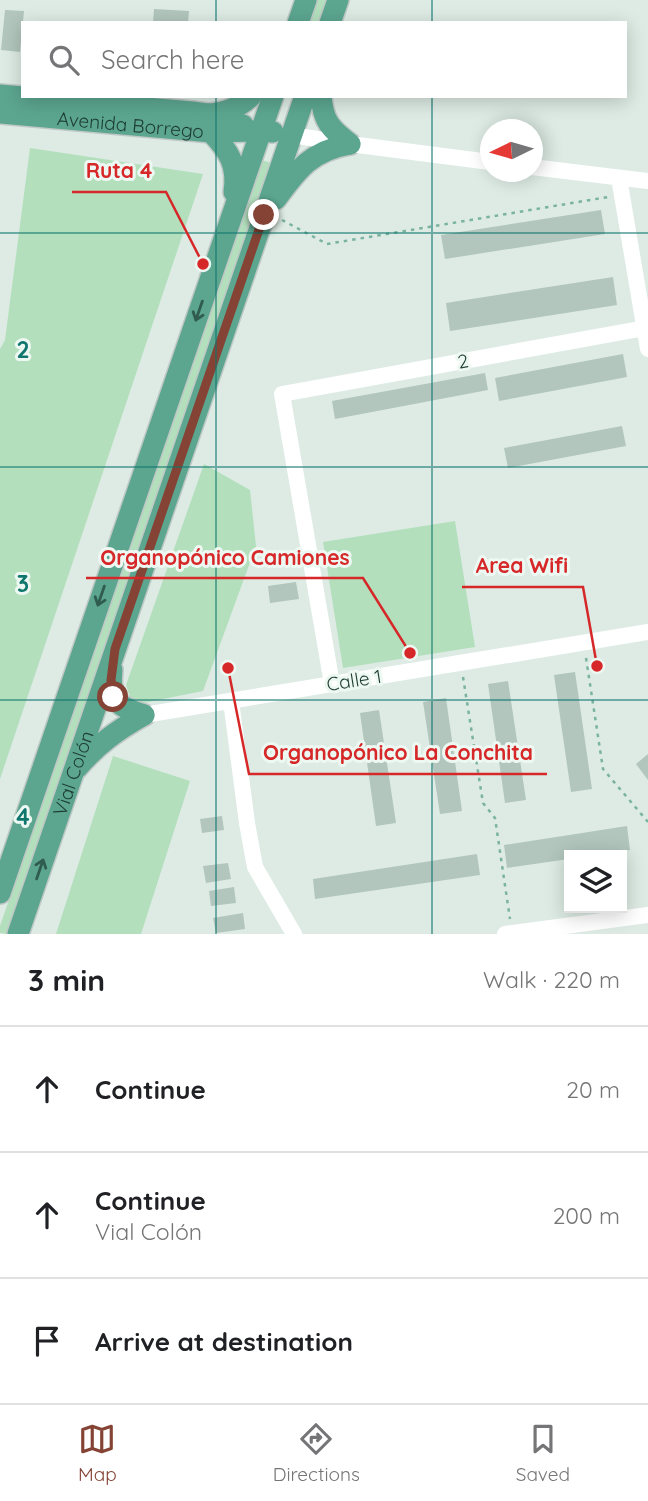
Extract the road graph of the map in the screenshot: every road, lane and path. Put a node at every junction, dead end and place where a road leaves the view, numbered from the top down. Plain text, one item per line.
1 (306, 0) edge
2 (338, 0) edge
3 (300, 21) edge
4 (331, 21) edge
5 (0, 95) edge
6 (21, 98) edge
7 (22, 98) edge
8 (249, 98) edge
9 (272, 98) edge
10 (304, 98) edge
11 (321, 98) edge
12 (0, 113) edge
13 (209, 123) junction
14 (261, 131) junction
15 (291, 135) junction
16 (350, 144) junction
17 (480, 161) edge
18 (543, 168) edge
19 (619, 178) junction
20 (648, 181) edge
21 (622, 195) junction
22 (270, 215) junction
23 (231, 220) junction
24 (645, 328) junction
25 (648, 349) edge
26 (648, 632) edge
27 (584, 642) junction
28 (115, 649) junction
29 (461, 663) junction
30 (332, 684) junction
31 (231, 701) junction
32 (144, 715) junction
33 (71, 775) junction
34 (648, 822) edge
35 (0, 893) edge
36 (648, 915) edge
37 (18, 934) edge
38 (294, 934) edge
39 (508, 934) edge

1 - 3 main road
2 - 4 main road
5 - 6 main road, Avenida Borrego
7 - 13 main road, Avenida Borrego
8 - 13 main road
9 - 14 main road, Vial Colón
10 - 15 main road, Vial Colón
11 - 16 main road
12 - 13 main road, Avenida Borrego
13 - 14 main road, Avenida Borrego
13 - 23 main road
14 - 15 main road, Avenida Borrego
14 - 23 main road, Vial Colón
15 - 16 street, Avenida Borrego
15 - 22 main road, Vial Colón
16 - 17 street, Avenida Borrego
16 - 22 main road
18 - 19 street
19 - 20 street
19 - 21 street
21 - 22 path
21 - 24 street
22 - 28 main road, Vial Colón
23 -> 35 main road, Vial Colón
24 - 25 street
24 - 30 street, 2
26 - 27 street, Calle 1
27 - 29 street, Calle 1
27 - 34 path
28 - 32 main road
28 - 33 main road, Vial Colón
29 - 30 street, Calle 1
29 - 39 path
30 - 31 street, Calle 1
31 - 32 street, Calle 1
31 - 38 street
32 - 33 main road
37 -> 33 main road, Vial Colón
36 - 39 street

